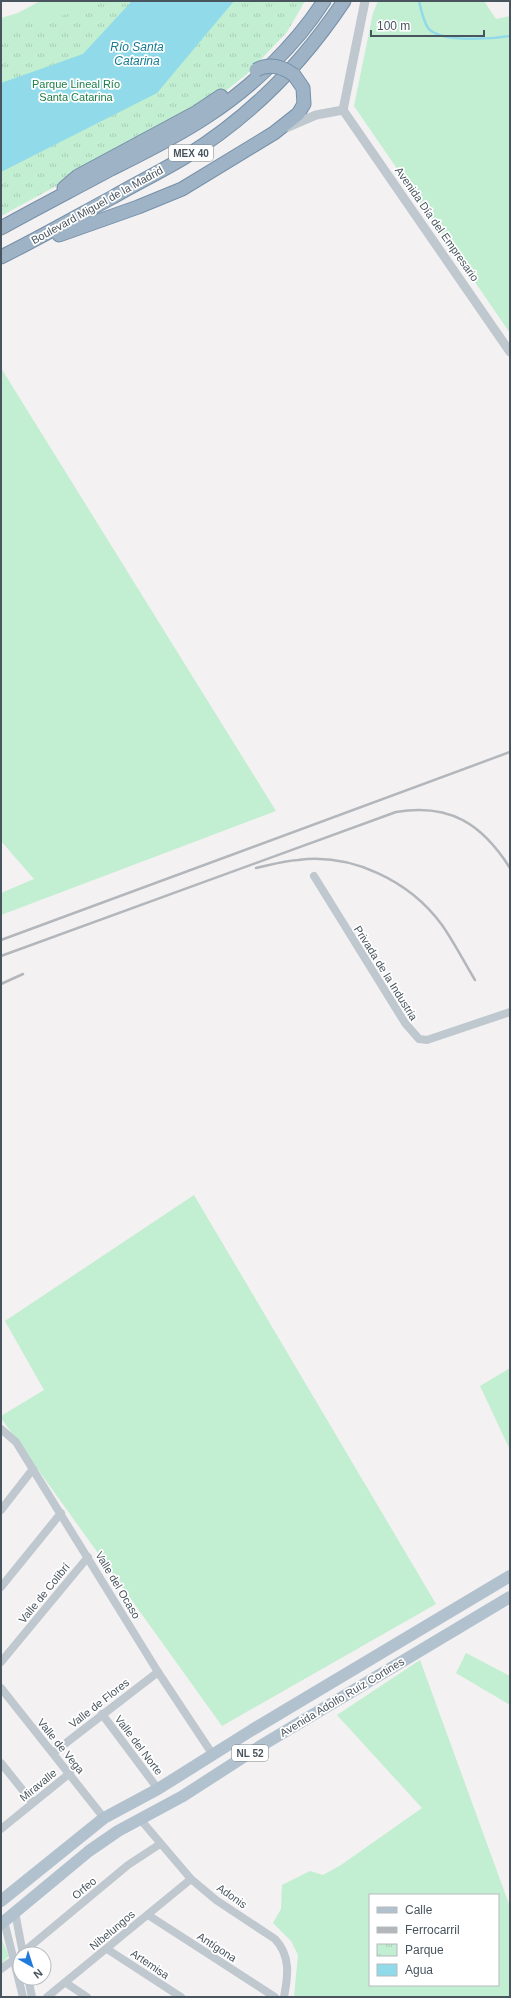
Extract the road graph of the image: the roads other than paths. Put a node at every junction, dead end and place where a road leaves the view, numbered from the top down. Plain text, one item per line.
1 (324, 1) edge
2 (344, 1) edge
3 (365, 1) edge
4 (343, 110) junction
5 (274, 133) junction
6 (57, 198) junction
7 (1, 228) edge
8 (33, 242) junction
9 (1, 257) edge
10 (510, 352) edge
11 (314, 876) dead end
12 (510, 1012) edge
13 (2, 1431) edge
14 (33, 1469) junction
15 (1, 1510) edge
16 (61, 1513) junction
17 (88, 1557) junction
18 (510, 1576) edge
19 (1, 1587) edge
20 (510, 1597) edge
21 (1, 1662) edge
22 (158, 1672) junction
23 (1, 1688) edge
24 (102, 1714) junction
25 (53, 1753) junction
26 (213, 1755) junction
27 (1, 1763) edge
28 (70, 1773) junction
29 (158, 1789) junction
30 (33, 1803) junction
31 (104, 1818) junction
32 (140, 1819) junction
33 (1, 1829) edge
34 (160, 1844) junction
35 (191, 1879) junction
36 (1, 1901) edge
37 (15, 1912) junction
38 (148, 1915) junction
39 (2, 1923) edge
40 (21, 1946) edge
41 (32, 1946) edge
42 (108, 1948) junction
43 (12, 1961) joint
44 (1, 1969) edge
45 (66, 1983) junction
46 (19, 1986) edge
47 (30, 1986) edge
48 (22, 1997) edge
49 (32, 1997) edge
50 (47, 1997) edge
51 (87, 1997) edge
52 (180, 1997) edge
53 (275, 1997) edge
54 (284, 1997) edge

1 - 6 highway, MEX 40
2 - 8 highway, Boulevard Miguel de la Madrid / MEX 40
3 - 4 street
4 - 5 street
4 - 10 street, Avenida Día del Empresario
5 - 6 highway, bridge
5 - 8 highway
6 - 7 highway, MEX 40
8 - 9 highway, Boulevard Miguel de la Madrid / MEX 40
11 - 12 street, Privada de la Industria
13 - 14 street, Valle del Ocaso
14 - 15 street
14 - 16 street, Valle del Ocaso
16 - 17 street, Valle del Ocaso
16 - 19 street
17 - 21 street, Valle de Colibrí
17 - 22 street, Valle del Ocaso
18 - 26 main road, Avenida Adolfo Ruíz Cortines / NL 52
20 - 32 main road, Avenida Adolfo Ruíz Cortines / NL 52
22 - 24 street, Valle de Flores
22 - 26 street, Valle del Ocaso
23 - 25 street, Valle de Vega
24 - 25 street, Valle de Flores
24 - 29 street, Valle del Norte
25 - 28 street, Valle de Vega
26 - 29 main road, Avenida Adolfo Ruíz Cortines / NL 52
27 - 30 street
28 - 30 street, Miravalle
28 - 31 street, Valle de Vega
29 - 31 main road, Avenida Adolfo Ruíz Cortines / NL 52
30 - 33 street, Miravalle
31 - 36 main road, Avenida Adolfo Ruíz Cortines / NL 52
32 - 34 street, Adonis
32 - 37 main road, Avenida Adolfo Ruíz Cortines / NL 52
34 - 35 street, Adonis
34 - 41 street, Orfeo
35 - 38 street, Nibelungos
35 - 54 street, Adonis
37 - 39 main road, Avenida Adolfo Ruíz Cortines / NL 52
37 - 40 street
38 - 42 street, Nibelungos
38 - 53 street, Antígona
39 - 43 street
42 - 45 street, Nibelungos
42 - 52 street, Artemisa
43 - 44 street, Orfeo
45 - 50 street, Nibelungos
45 - 51 street
46 - 48 street
47 - 49 street

